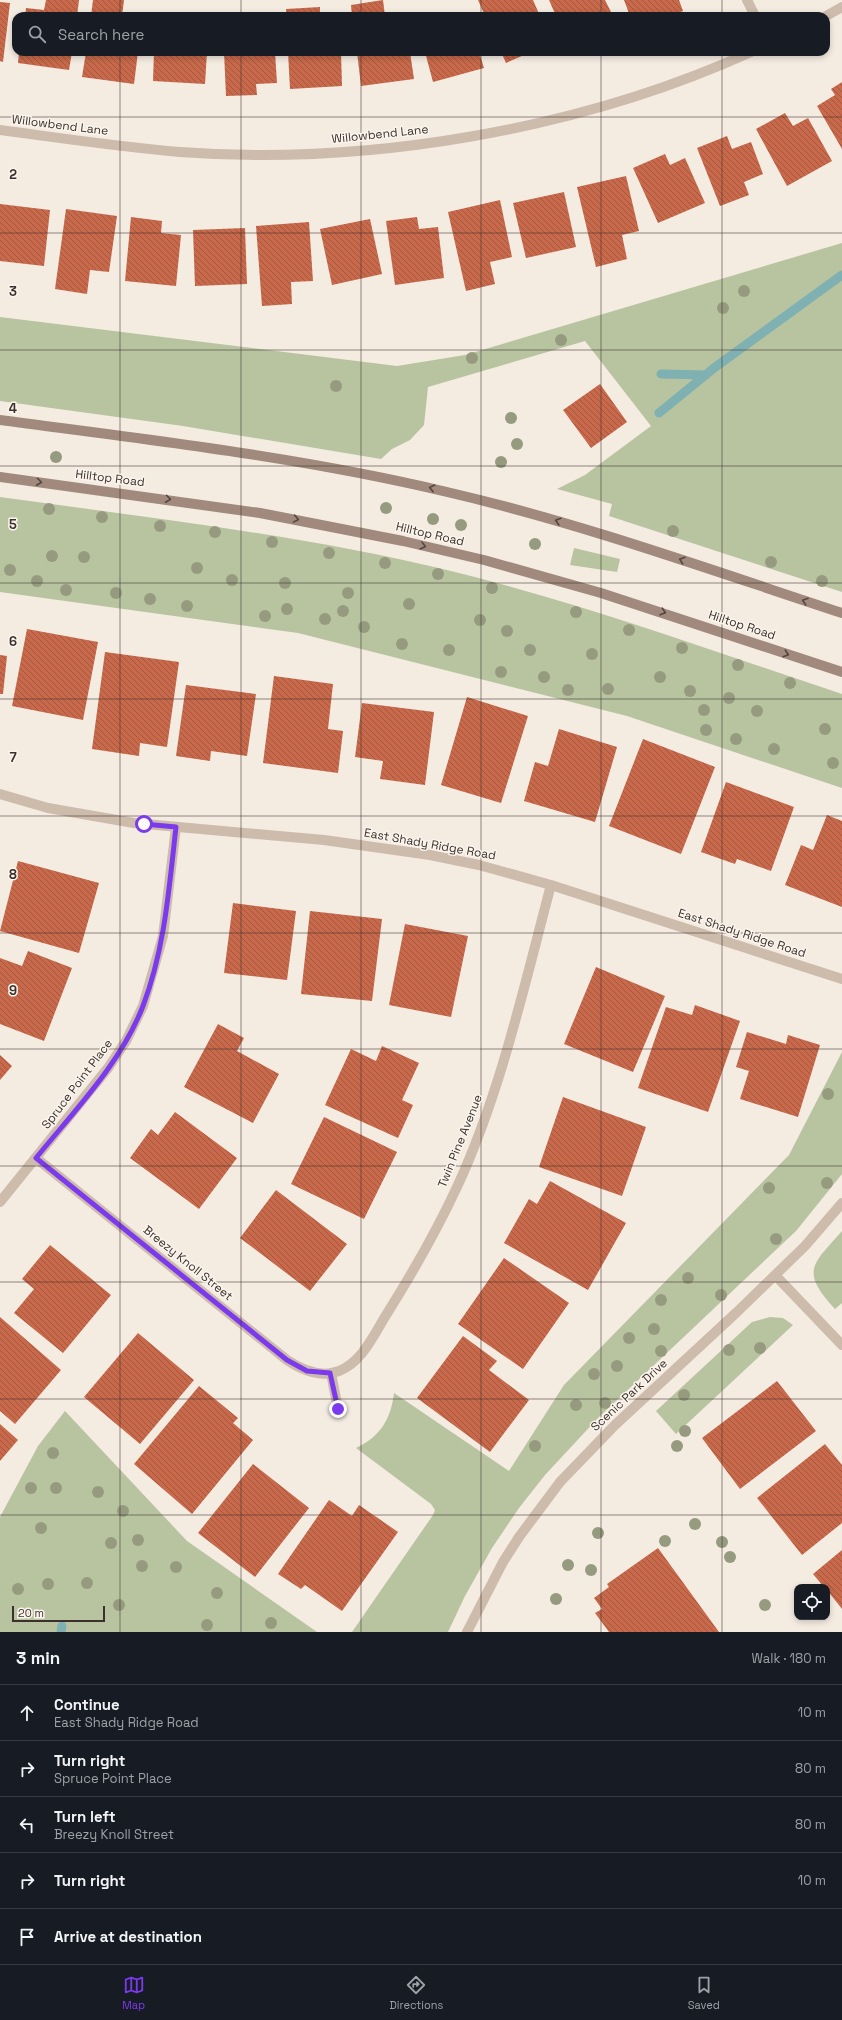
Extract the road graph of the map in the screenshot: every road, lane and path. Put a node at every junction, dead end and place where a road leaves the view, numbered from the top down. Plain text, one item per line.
1 (747, 0) edge
2 (842, 7) edge
3 (753, 12) edge
4 (830, 14) edge
5 (740, 56) edge
6 (0, 130) edge
7 (0, 420) edge
8 (0, 477) edge
9 (842, 613) edge
10 (842, 672) edge
11 (0, 794) edge
12 (176, 827) junction
13 (551, 885) junction
14 (842, 979) edge
15 (36, 1158) junction
16 (0, 1202) edge
17 (842, 1203) edge
18 (775, 1275) junction
19 (842, 1346) edge
20 (330, 1373) junction
21 (338, 1409) dead end
22 (467, 1632) edge

1 - 3 street
2 - 4 street
5 - 6 street, Willowbend Lane
9 -> 7 main road
8 -> 10 main road, Hilltop Road
11 - 12 street, East Shady Ridge Road
12 - 13 street, East Shady Ridge Road
12 - 15 street, Spruce Point Place
13 - 14 street, East Shady Ridge Road
13 - 20 street, Twin Pine Avenue
15 - 16 street, Spruce Point Place
15 - 20 street, Breezy Knoll Street
17 - 18 street, Scenic Park Drive
18 - 19 street
18 - 22 street, Scenic Park Drive
20 - 21 street

